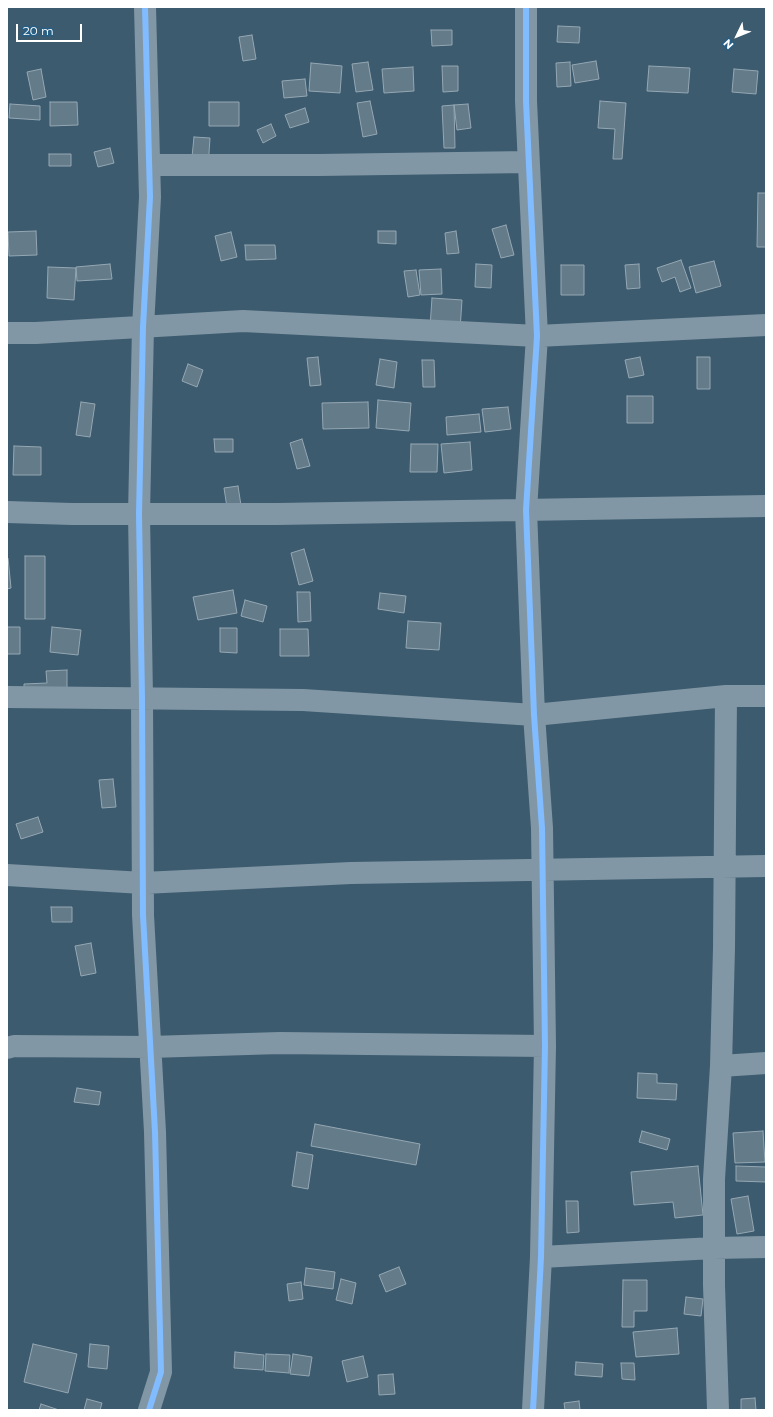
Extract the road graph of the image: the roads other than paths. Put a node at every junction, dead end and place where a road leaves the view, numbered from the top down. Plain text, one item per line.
1 (145, 7) edge
2 (526, 7) edge
3 (528, 162) junction
4 (150, 165) junction
5 (766, 325) edge
6 (143, 327) junction
7 (7, 333) edge
8 (537, 336) junction
9 (766, 506) edge
10 (526, 510) junction
11 (7, 512) edge
12 (139, 514) junction
13 (726, 696) junction
14 (766, 696) edge
15 (7, 697) edge
16 (142, 698) junction
17 (534, 715) junction
18 (725, 866) junction
19 (766, 866) edge
20 (543, 869) junction
21 (7, 875) edge
22 (143, 883) junction
23 (545, 1046) junction
24 (150, 1047) junction
25 (7, 1048) edge
26 (766, 1063) edge
27 (721, 1066) junction
28 (714, 1248) junction
29 (766, 1248) edge
30 (541, 1257) junction
31 (149, 1410) edge
32 (533, 1410) edge
33 (718, 1410) edge

1 - 4 street
2 - 3 street
3 - 4 street
3 - 8 street
4 - 6 street
5 - 8 street
6 - 7 street
6 - 8 street
6 - 12 street
8 - 10 street
9 - 10 street
10 - 12 street
10 - 17 street
11 - 12 street
12 - 16 street
13 - 14 street
13 - 17 street
13 - 18 street
15 - 16 street
16 - 17 street
16 - 22 street
17 - 20 street
18 - 19 street
18 - 20 street
18 - 27 street
20 - 22 street
20 - 23 street
21 - 22 street
22 - 24 street
23 - 24 street
23 - 30 street
24 - 25 street
24 - 31 street
26 - 27 street
27 - 28 street
28 - 29 street
28 - 30 street
28 - 33 street
30 - 32 street

